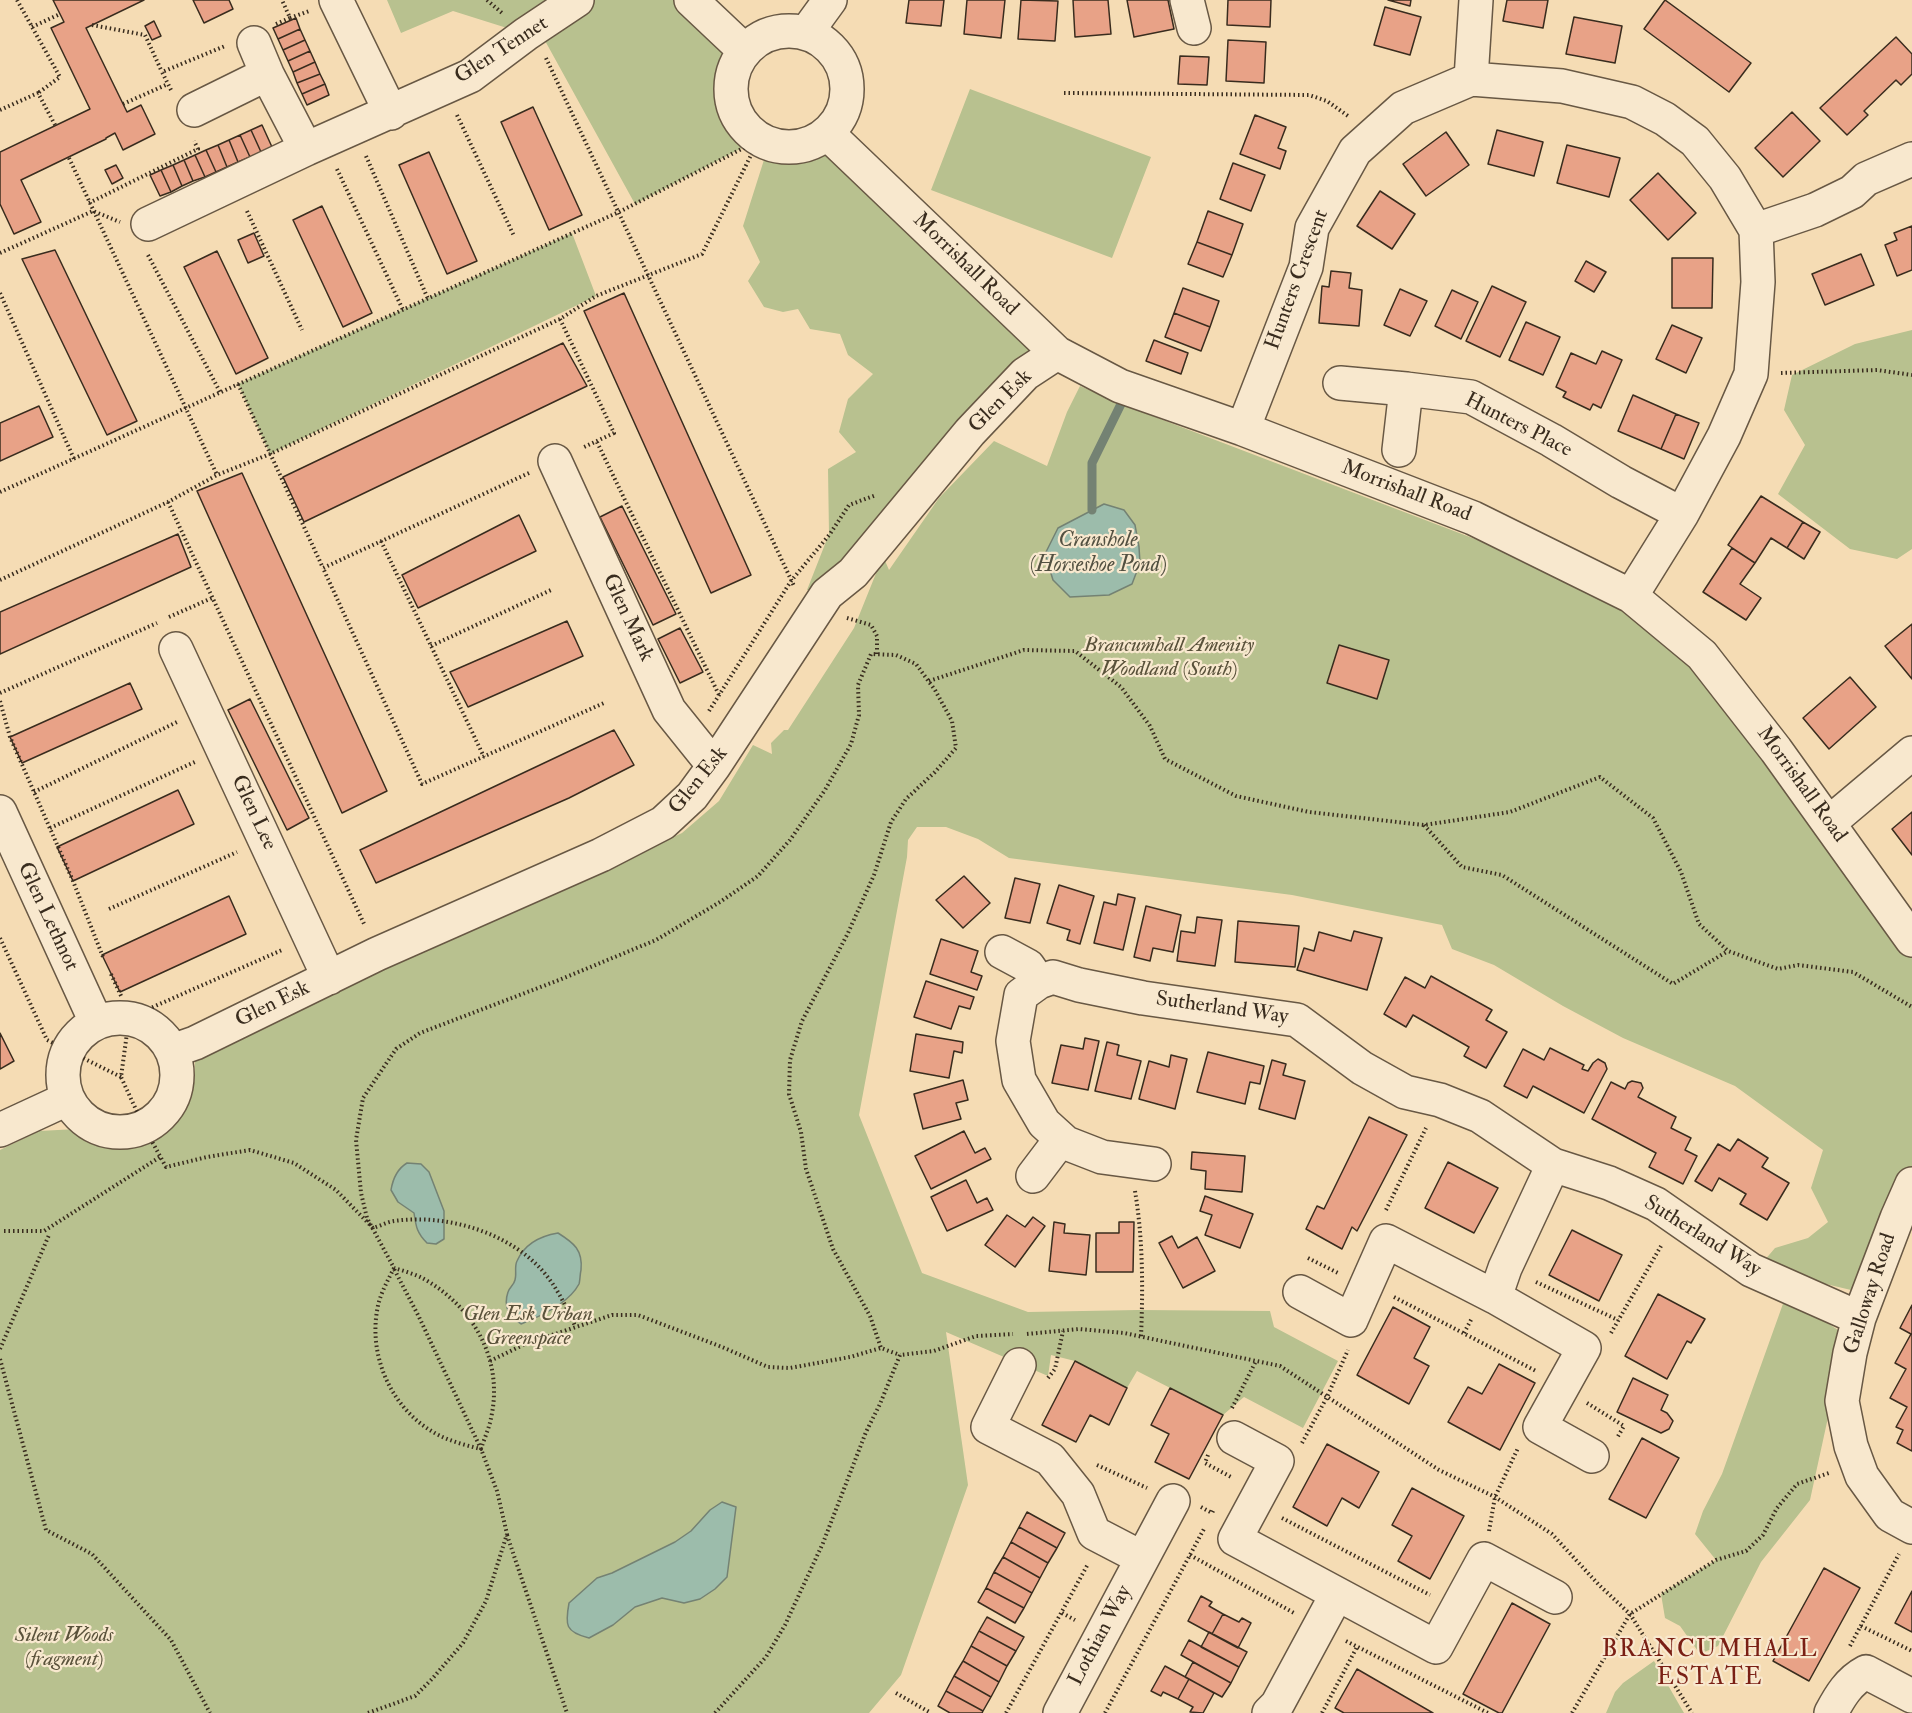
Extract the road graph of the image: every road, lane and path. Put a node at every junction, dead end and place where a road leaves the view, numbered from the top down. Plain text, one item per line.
1 (17, 0) edge
2 (336, 0) edge
3 (577, 0) edge
4 (691, 0) edge
5 (830, 0) edge
6 (1476, 0) edge
7 (60, 14) dead end
8 (92, 25) dead end
9 (32, 27) junction
10 (532, 31) junction
11 (806, 33) junction
12 (254, 43) dead end
13 (745, 51) junction
14 (162, 72) dead end
15 (267, 74) junction
16 (1471, 79) junction
17 (168, 84) dead end
18 (444, 88) junction
19 (38, 93) junction
20 (1064, 93) dead end
21 (123, 104) dead end
22 (0, 110) edge
23 (194, 110) dead end
24 (391, 112) junction
25 (55, 126) dead end
26 (354, 129) junction
27 (827, 133) junction
28 (1372, 135) junction
29 (759, 139) junction
30 (315, 145) junction
31 (69, 158) dead end
32 (1912, 159) edge
33 (234, 183) junction
34 (93, 211) junction
35 (619, 212) junction
36 (141, 226) junction
37 (1756, 230) junction
38 (514, 236) dead end
39 (0, 254) edge
40 (649, 275) junction
41 (0, 293) edge
42 (428, 298) junction
43 (403, 310) junction
44 (560, 320) junction
45 (303, 330) dead end
46 (1057, 353) junction
47 (1751, 374) junction
48 (1912, 375) edge
49 (1340, 383) dead end
50 (238, 384) junction
51 (1406, 389) junction
52 (220, 393) junction
53 (187, 408) junction
54 (1243, 429) junction
55 (597, 442) junction
56 (1399, 450) dead end
57 (270, 454) junction
58 (74, 459) junction
59 (555, 461) junction
60 (217, 475) junction
61 (0, 492) edge
62 (168, 502) junction
63 (1682, 514) junction
64 (381, 541) junction
65 (322, 568) junction
66 (0, 580) edge
67 (551, 590) dead end
68 (1631, 596) junction
69 (212, 598) junction
70 (815, 613) junction
71 (431, 646) junction
72 (176, 649) dead end
73 (877, 655) junction
74 (929, 681) junction
75 (0, 693) edge
76 (719, 696) dead end
77 (0, 701) edge
78 (604, 703) dead end
79 (204, 709) junction
80 (223, 749) junction
81 (1912, 753) edge
82 (484, 757) junction
83 (714, 766) junction
84 (34, 792) junction
85 (0, 812) edge
86 (1830, 822) junction
87 (1424, 825) junction
88 (50, 828) junction
89 (265, 839) junction
90 (109, 909) dead end
91 (310, 937) junction
92 (0, 938) edge
93 (1912, 940) edge
94 (1728, 951) junction
95 (1002, 952) dead end
96 (377, 954) junction
97 (329, 978) junction
98 (1039, 982) junction
99 (1912, 1007) edge
100 (126, 1009) junction
101 (96, 1022) junction
102 (68, 1051) junction
103 (172, 1051) junction
104 (121, 1077) junction
105 (67, 1099) junction
106 (1440, 1100) junction
107 (144, 1127) junction
108 (0, 1130) edge
109 (1062, 1139) junction
110 (160, 1156) junction
111 (1142, 1162) joint
112 (1553, 1166) junction
113 (1033, 1176) dead end
114 (1908, 1203) edge
115 (1383, 1216) dead end
116 (1677, 1219) junction
117 (373, 1228) junction
118 (4, 1231) dead end
119 (49, 1235) dead end
120 (394, 1268) junction
121 (1300, 1292) dead end
122 (1495, 1297) junction
123 (1356, 1308) junction
124 (1859, 1318) junction
125 (575, 1326) junction
126 (1141, 1337) junction
127 (1606, 1341) dead end
128 (1020, 1344) junction
129 (0, 1348) edge
130 (881, 1348) junction
131 (900, 1355) junction
132 (0, 1359) edge
133 (490, 1361) junction
134 (1575, 1394) junction
135 (1327, 1397) junction
136 (1540, 1427) junction
137 (1241, 1441) joint
138 (1851, 1446) junction
139 (481, 1449) junction
140 (1592, 1456) joint
141 (1278, 1461) junction
142 (1095, 1464) dead end
143 (1226, 1486) dead end
144 (1175, 1497) junction
145 (1495, 1497) junction
146 (1217, 1504) dead end
147 (1255, 1504) junction
148 (1212, 1513) junction
149 (507, 1534) junction
150 (1103, 1537) junction
151 (1907, 1538) edge
152 (1142, 1558) junction
153 (1484, 1559) junction
154 (1337, 1594) junction
155 (1556, 1597) dead end
156 (1457, 1609) junction
157 (1630, 1614) junction
158 (1861, 1626) junction
159 (1357, 1647) dead end
160 (1912, 1651) edge
161 (1858, 1676) junction
162 (896, 1693) dead end
163 (1912, 1696) edge
164 (1072, 1709) edge
165 (1278, 1710) edge
166 (210, 1713) edge
167 (368, 1713) edge
168 (567, 1713) edge
169 (715, 1713) edge
170 (931, 1713) edge
171 (1006, 1713) edge
172 (1105, 1713) edge
173 (1322, 1713) edge
174 (1572, 1713) edge
175 (1692, 1713) edge
176 (1831, 1713) edge

1 - 9 path
2 - 24 street
3 - 10 street, Glen Tennet
4 - 13 street
5 - 11 street
6 - 16 street
7 - 9 path
8 - 14 path
9 - 19 path
10 - 18 street, Glen Tennet
10 - 35 path
11 - 13 street
11 - 27 street
12 - 15 street
13 - 29 street
15 - 23 street
15 - 30 street
16 - 28 street, Hunters Crescent
16 - 37 street, Hunters Crescent
17 - 21 path
18 - 24 street, Glen Tennet
18 - 38 path
19 - 22 path
19 - 25 path
20 - 28 path
24 - 26 street, Glen Tennet
26 - 30 street, Glen Tennet
26 - 42 path
27 - 29 street
27 - 46 street, Morrishall Road
28 - 54 street, Hunters Crescent
29 - 35 path
29 - 40 path
30 - 33 street, Glen Tennet
30 - 43 path
31 - 34 path
32 - 37 street
33 - 36 street, Glen Tennet
33 - 45 path
34 - 36 path
34 - 39 path
34 - 53 path
35 - 40 path
35 - 42 path
36 - 52 path
37 - 47 street, Hunters Crescent
40 - 44 path
40 - 70 path
41 - 58 path
42 - 43 path
43 - 50 path
44 - 55 path
44 - 57 path
46 - 54 street, Morrishall Road
46 - 70 street, Glen Esk
47 - 48 path
47 - 63 street, Hunters Crescent
49 - 51 street, Hunters Place
50 - 52 path
50 - 57 path
51 - 56 street
51 - 63 street, Hunters Place
52 - 53 path
53 - 58 path
53 - 60 path
54 - 68 street, Morrishall Road
55 - 59 path
55 - 76 path
57 - 60 path
57 - 65 path
58 - 61 path
59 - 64 path
59 - 83 street, Glen Mark
60 - 62 path
62 - 66 path
62 - 69 path
63 - 68 street, Hunters Crescent
64 - 65 path
64 - 71 path
65 - 82 path
67 - 71 path
68 - 86 street, Morrishall Road
69 - 75 path
69 - 96 path
70 - 73 path
70 - 83 street, Glen Esk
71 - 82 path
72 - 79 street, Glen Lee
73 - 74 path
73 - 117 path
74 - 87 path
74 - 130 path
77 - 84 path
78 - 82 path
79 - 80 street, Glen Lee
79 - 84 path
80 - 88 path
80 - 89 street, Glen Lee
81 - 86 street
83 - 96 street, Glen Esk
84 - 88 path
85 - 101 street, Glen Lethnot
86 - 93 street, Morrishall Road
87 - 94 path
87 - 94 path
88 - 100 path
89 - 90 path
89 - 91 street, Glen Lee
91 - 97 street, Glen Lee
91 - 100 path
92 - 102 path
94 - 99 path
95 - 98 street
96 - 97 street, Glen Esk
97 - 103 street, Glen Esk
98 - 106 street, Sutherland Way
98 - 109 street
100 - 101 street
100 - 103 street
100 - 104 path
101 - 102 street
102 - 104 path
102 - 105 street
103 - 107 street
104 - 107 path
105 - 107 street
105 - 108 street
106 - 112 street, Sutherland Way
106 - 115 path
107 - 110 path
109 - 111 street
109 - 113 street
110 - 117 path
110 - 118 path
111 - 126 path
112 - 116 street, Sutherland Way
112 - 122 street
114 - 124 street, Galloway Road
116 - 124 street, Sutherland Way
116 - 127 path
117 - 120 path
117 - 125 path
119 - 129 path
120 - 133 path
120 - 139 path
120 - 139 path
121 - 123 street
122 - 123 street
122 - 134 street
123 - 134 path
123 - 135 path
124 - 138 street, Galloway Road
125 - 130 path
125 - 133 path
126 - 128 path
126 - 135 path
128 - 131 path
128 - 150 street
130 - 131 path
131 - 169 path
132 - 166 path
133 - 139 path
134 - 136 street
134 - 140 path
135 - 141 path
135 - 145 path
136 - 140 street
136 - 145 path
137 - 141 street
137 - 143 path
138 - 151 street, Galloway Road
138 - 157 path
139 - 149 path
141 - 147 street
142 - 144 path
144 - 148 path
144 - 152 street, Lothian Way
145 - 153 path
145 - 157 path
146 - 148 path
147 - 154 street
147 - 156 path
148 - 172 path
149 - 167 path
149 - 168 path
150 - 152 street
150 - 171 path
151 - 158 path
152 - 164 street, Lothian Way
153 - 155 street
153 - 156 street
154 - 156 street
154 - 165 street
157 - 174 path
157 - 175 path
158 - 160 path
158 - 161 path
159 - 173 path
161 - 163 street
161 - 176 street
162 - 170 path

